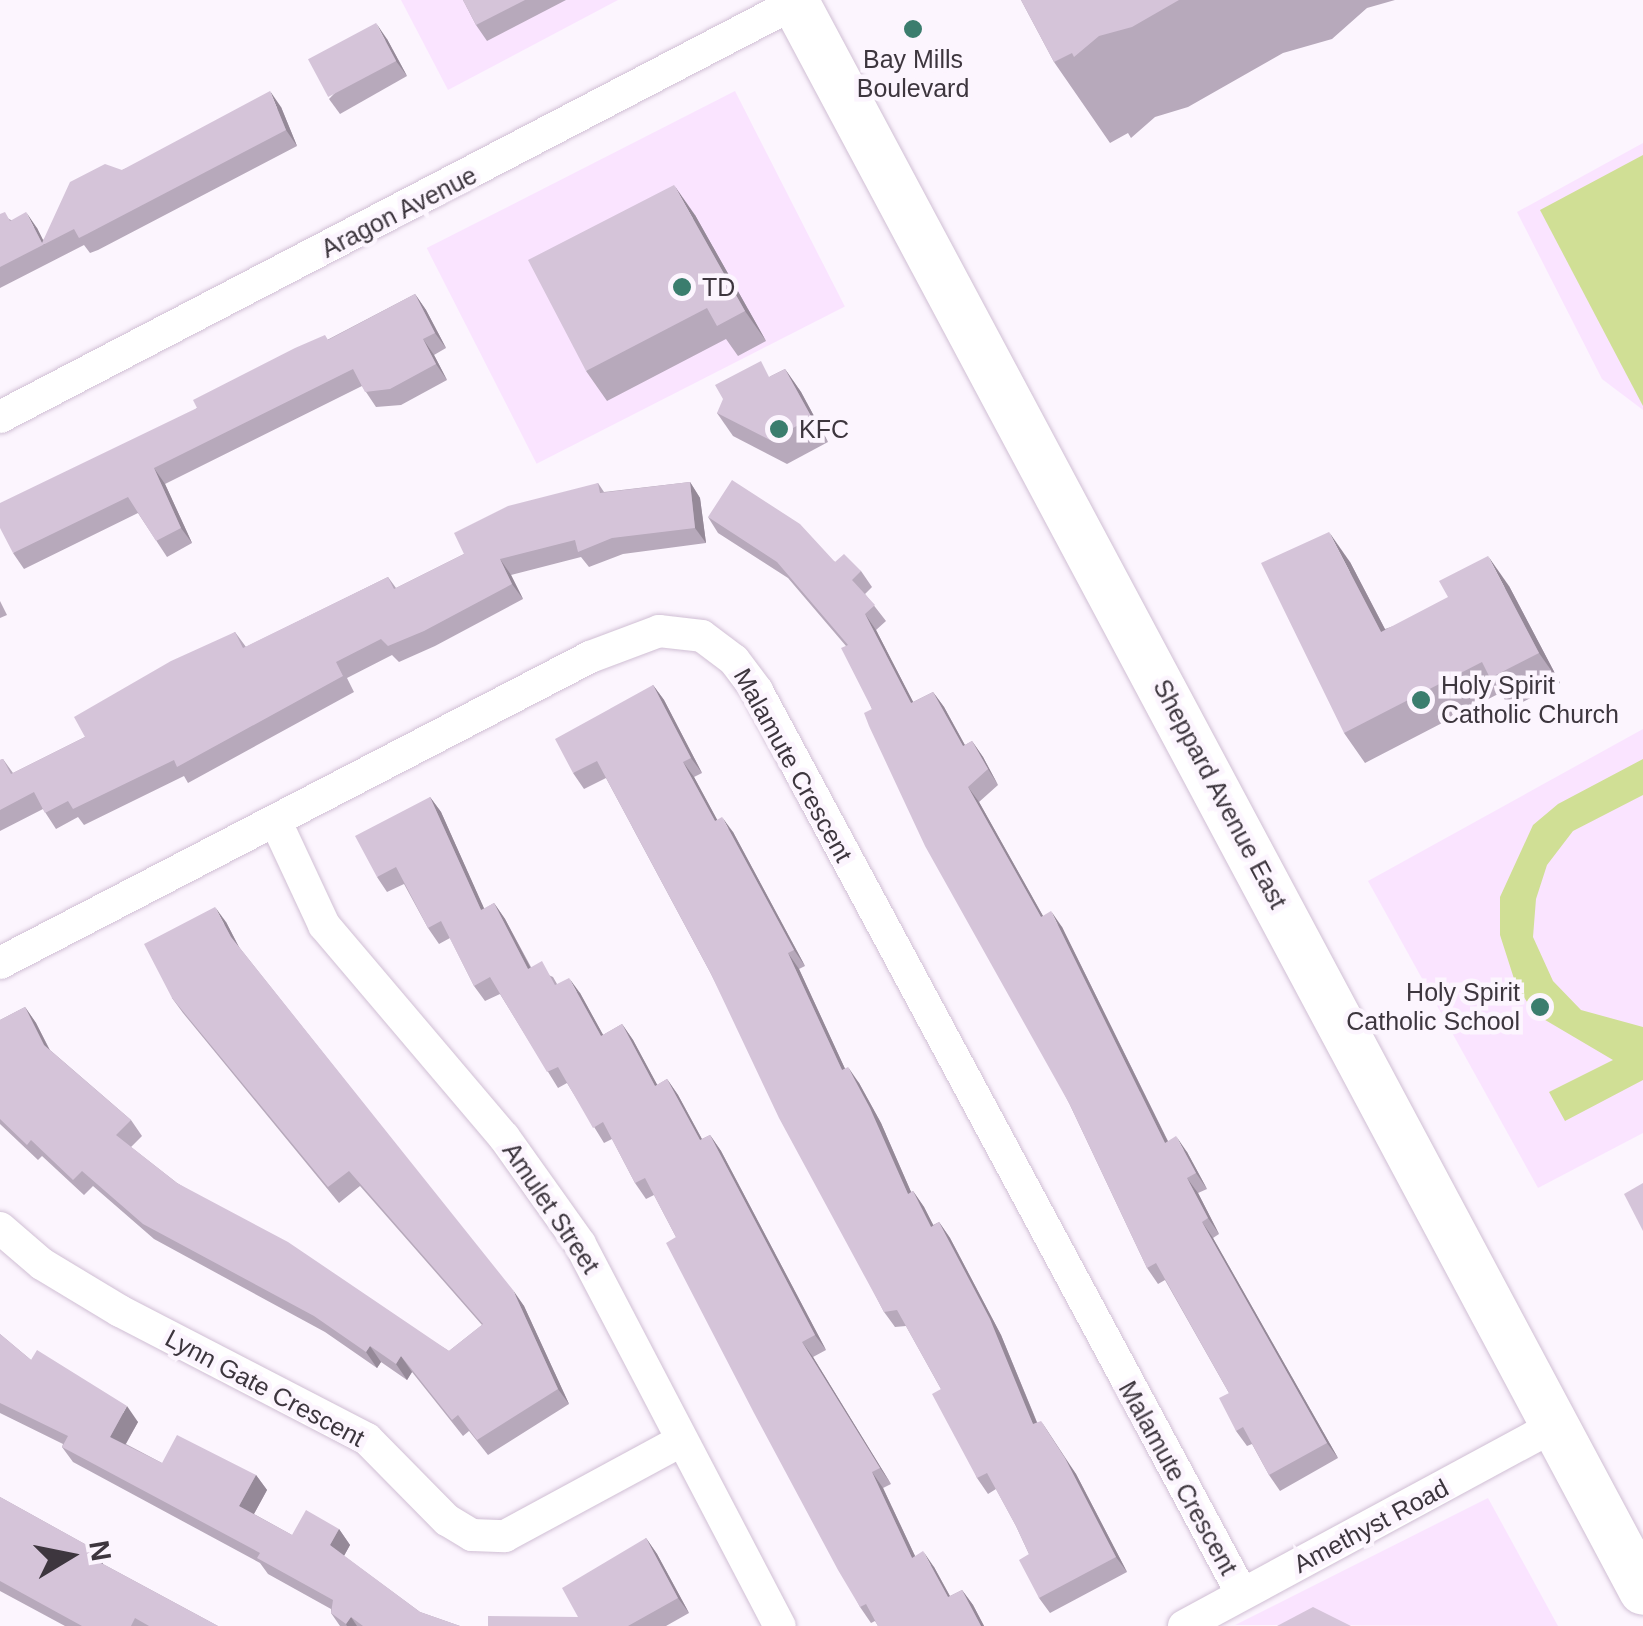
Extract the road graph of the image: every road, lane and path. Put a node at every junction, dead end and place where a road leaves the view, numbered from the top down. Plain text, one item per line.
1 (795, 2) edge
2 (0, 417) edge
3 (276, 822) junction
4 (0, 963) edge
5 (0, 1228) edge
6 (1558, 1424) junction
7 (682, 1441) junction
8 (1643, 1590) edge
9 (1242, 1594) junction
10 (780, 1626) edge
11 (1184, 1626) edge

1 - 2 street, Aragon Avenue
1 - 6 main road, Sheppard Avenue East
3 - 4 street, Malamute Crescent
3 - 7 street, Amulet Street
3 - 9 street, Malamute Crescent
5 - 7 street, Lynn Gate Crescent
6 - 8 main road, Sheppard Avenue East
6 - 9 street, Amethyst Road
7 - 10 street, Amulet Street
9 - 11 street, Amethyst Road

